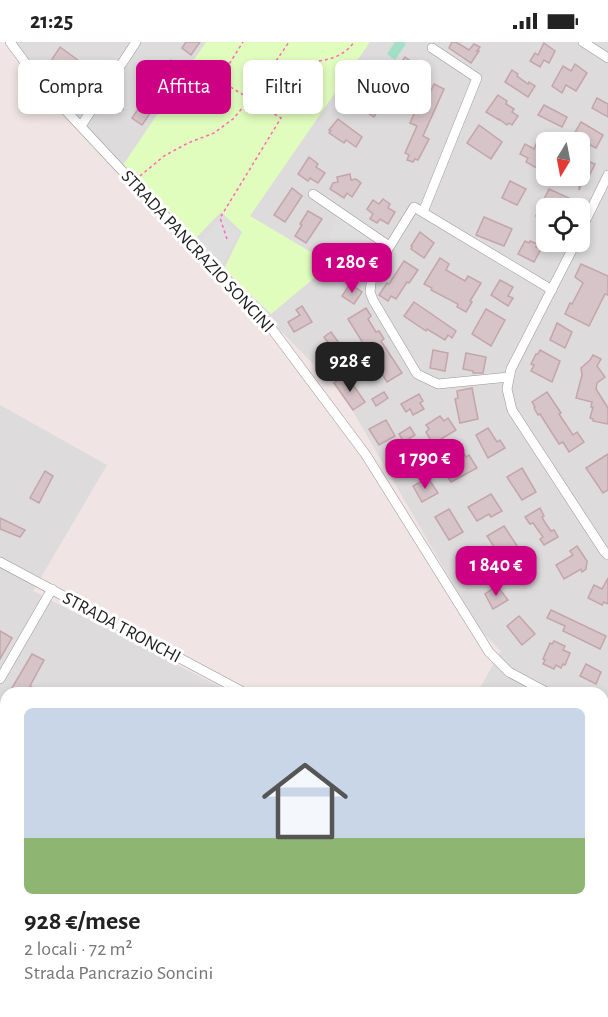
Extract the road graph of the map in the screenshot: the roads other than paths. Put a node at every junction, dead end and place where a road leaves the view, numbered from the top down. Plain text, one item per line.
1 (10, 42) edge
2 (136, 42) edge
3 (583, 42) edge
4 (432, 48) dead end
5 (608, 58) edge
6 (81, 126) junction
7 (608, 175) edge
8 (313, 194) dead end
9 (423, 212) junction
10 (590, 212) edge
11 (389, 246) junction
12 (571, 252) edge
13 (552, 290) junction
14 (509, 377) junction
15 (608, 555) edge
16 (0, 562) edge
17 (52, 589) junction
18 (0, 679) edge
19 (234, 687) edge
20 (537, 687) edge

1 - 6 street, STRADA PANCRAZIO SONCINI
2 - 6 street
3 - 5 street
4 - 9 street
6 - 20 street, STRADA PANCRAZIO SONCINI
7 - 10 street
8 - 11 street
9 - 11 street
9 - 13 street
11 - 14 street
12 - 13 street
13 - 14 street
14 - 15 street
16 - 17 street, STRADA TRONCHI
17 - 18 street
17 - 19 street, STRADA TRONCHI

